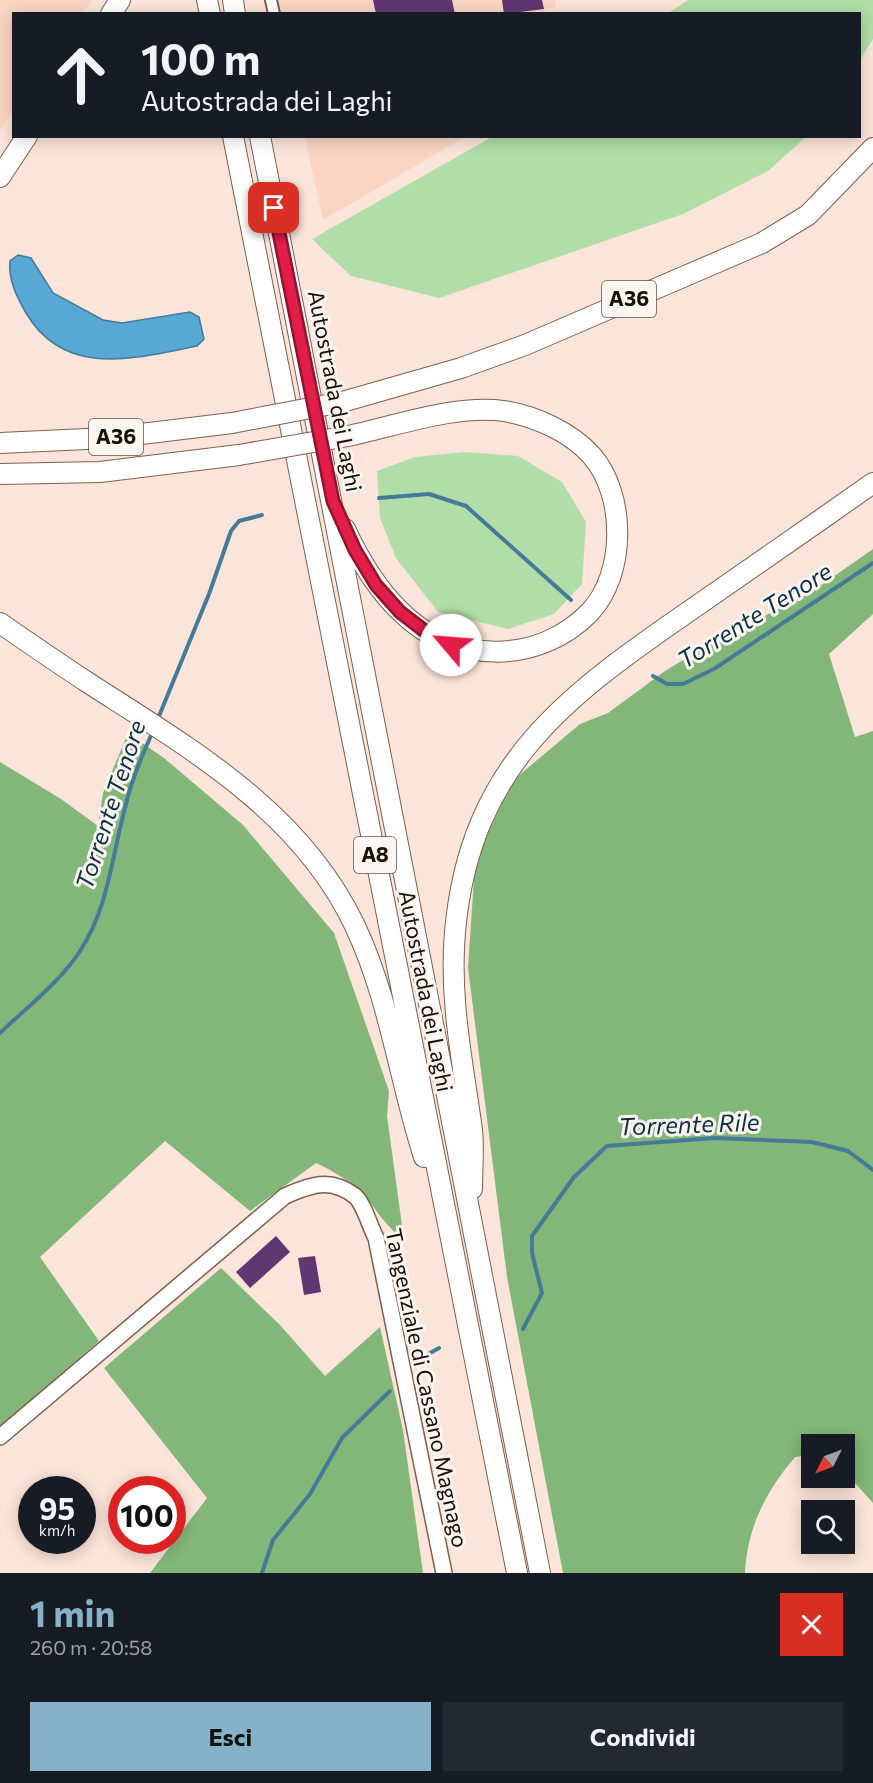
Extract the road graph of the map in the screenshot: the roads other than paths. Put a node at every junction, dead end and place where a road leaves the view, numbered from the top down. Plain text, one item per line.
1 (26, 138) edge
2 (234, 138) edge
3 (260, 138) edge
4 (873, 148) edge
5 (0, 177) edge
6 (0, 443) edge
7 (0, 474) edge
8 (873, 483) edge
9 (333, 501) junction
10 (0, 623) edge
11 (472, 1235) junction
12 (451, 1238) junction
13 (0, 1437) edge
14 (444, 1573) edge
15 (517, 1573) edge
16 (540, 1573) edge

1 - 5 highway
2 - 12 highway, Autostrada dei Laghi / A8
3 - 9 highway, Autostrada dei Laghi / A8
4 - 6 highway, A36, bridge
7 - 9 highway, A36, bridge
8 - 11 highway
9 - 11 highway, Autostrada dei Laghi / A8
10 - 12 highway
11 - 16 highway, Autostrada dei Laghi / A8
12 - 15 highway, Autostrada dei Laghi / A8
13 - 14 street, Tangenziale di Cassano Magnago

